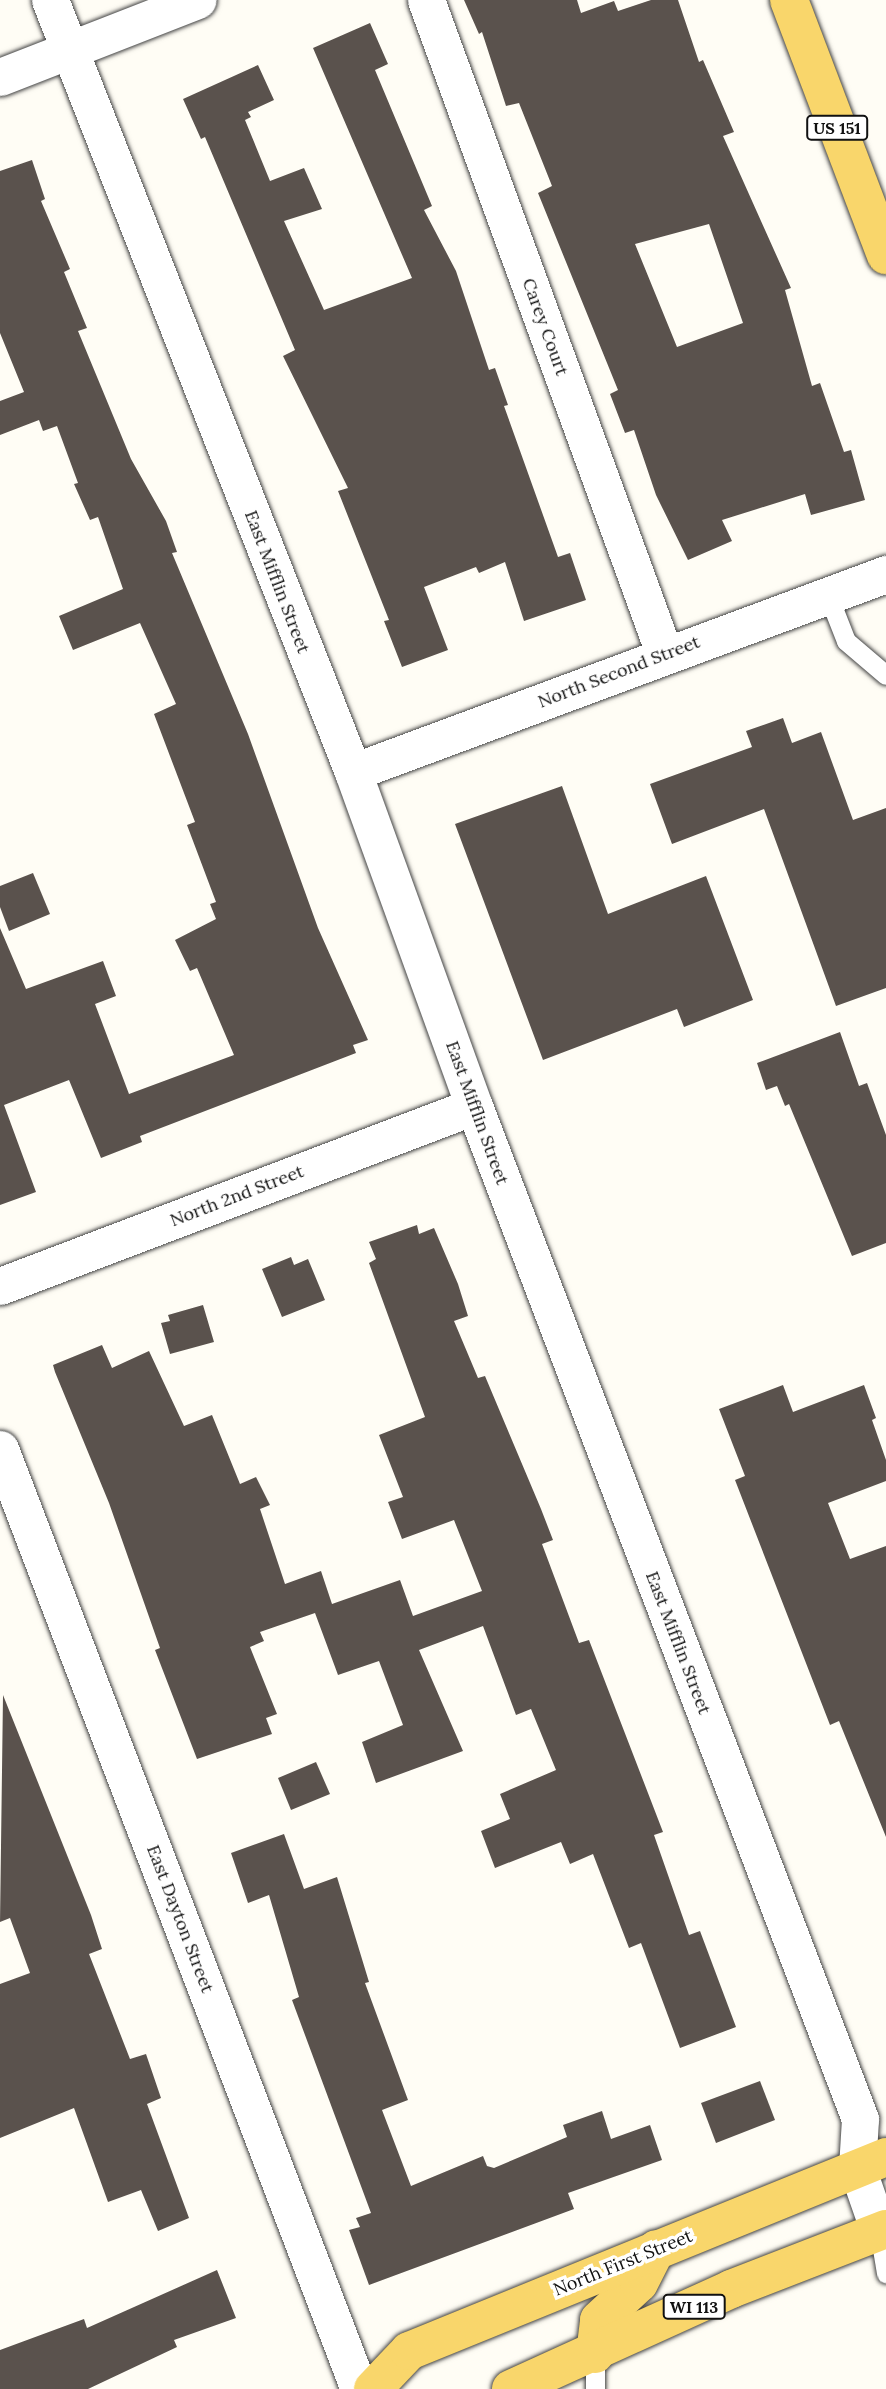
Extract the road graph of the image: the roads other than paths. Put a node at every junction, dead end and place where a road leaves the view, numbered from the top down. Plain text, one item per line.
1 (50, 0) edge
2 (197, 0) edge
3 (426, 0) edge
4 (789, 0) edge
5 (69, 50) junction
6 (0, 77) edge
7 (886, 255) edge
8 (886, 574) edge
9 (828, 595) junction
10 (664, 653) junction
11 (886, 675) edge
12 (353, 772) junction
13 (474, 1106) junction
14 (0, 1286) edge
15 (0, 1449) edge
16 (872, 2162) edge
17 (882, 2230) edge
18 (656, 2249) junction
19 (886, 2273) edge
20 (595, 2372) edge
21 (359, 2389) edge
22 (373, 2389) edge
23 (511, 2389) edge

1 - 5 street, East Mifflin Street
2 - 5 street
3 - 10 street, Carey Court
4 - 7 main road, US 151
5 - 6 street
5 - 12 street, East Mifflin Street
8 - 9 street, North Second Street
9 - 10 street, North Second Street
9 - 11 lane
10 - 12 street, North Second Street
12 - 13 street, East Mifflin Street
13 - 14 street, North 2nd Street
13 - 16 street, East Mifflin Street
15 - 21 street, East Dayton Street
16 - 17 street, East Mifflin Street
16 - 18 main road, North First Street
17 - 19 lane
17 - 20 main road, WI 113
18 - 20 main road
18 - 22 main road, North First Street
20 - 23 main road, WI 113

